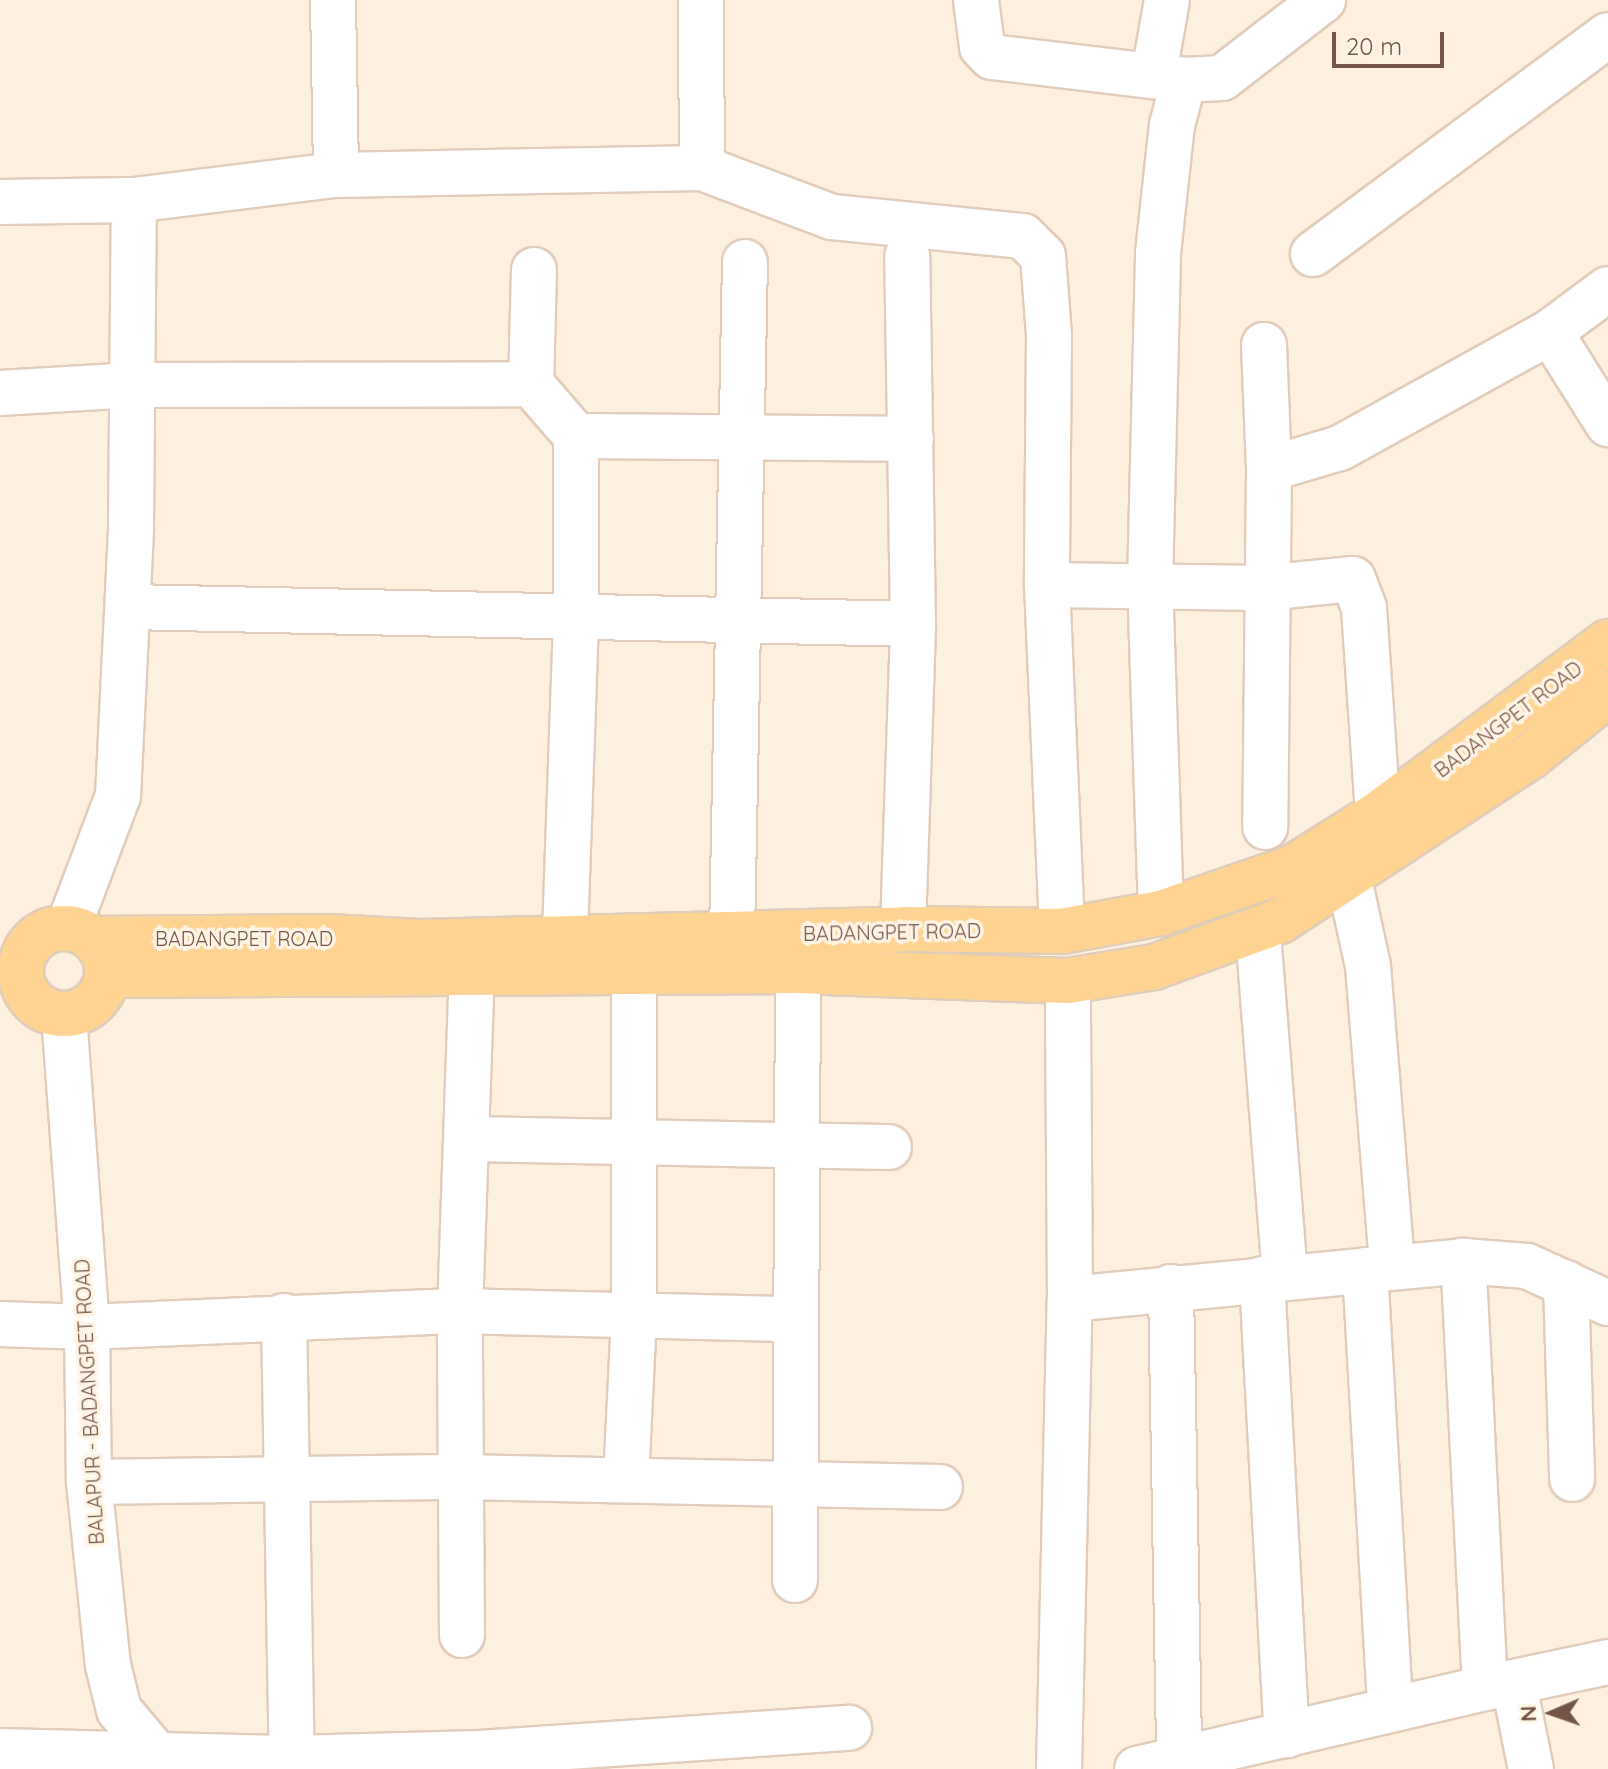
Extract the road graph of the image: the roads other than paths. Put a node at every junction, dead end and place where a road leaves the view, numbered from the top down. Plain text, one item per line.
1 (333, 0) edge
2 (701, 0) edge
3 (976, 0) edge
4 (1167, 0) edge
5 (1323, 0) edge
6 (1608, 35) edge
7 (1169, 76) junction
8 (702, 168) junction
9 (336, 175) junction
10 (134, 200) junction
11 (0, 202) edge
12 (1313, 254) dead end
13 (907, 256) dead end
14 (745, 262) dead end
15 (534, 270) dead end
16 (1608, 289) edge
17 (1550, 332) junction
18 (1264, 345) dead end
19 (531, 384) junction
20 (134, 385) junction
21 (0, 393) edge
22 (1608, 424) edge
23 (576, 436) junction
24 (911, 439) junction
25 (741, 441) junction
26 (1269, 469) junction
27 (1150, 584) junction
28 (1047, 585) junction
29 (1264, 588) junction
30 (129, 607) junction
31 (576, 620) junction
32 (741, 622) junction
33 (913, 624) junction
34 (1608, 642) edge
35 (1608, 694) edge
36 (1378, 814) junction
37 (1265, 827) dead end
38 (1349, 879) junction
39 (1161, 913) junction
40 (903, 929) junction
41 (1062, 931) junction
42 (1258, 933) junction
43 (732, 936) junction
44 (565, 940) junction
45 (90, 947) junction
46 (12, 958) edge
47 (634, 970) junction
48 (472, 971) junction
49 (798, 971) junction
50 (1068, 981) junction
51 (64, 1015) junction
52 (467, 1139) junction
53 (636, 1142) junction
54 (797, 1146) junction
55 (889, 1147) dead end
56 (1463, 1261) junction
57 (1379, 1268) junction
58 (1274, 1278) junction
59 (1566, 1283) junction
60 (1171, 1287) junction
61 (1070, 1299) junction
62 (1608, 1303) edge
63 (460, 1311) junction
64 (284, 1316) junction
65 (634, 1318) junction
66 (793, 1319) junction
67 (0, 1324) edge
68 (87, 1327) junction
69 (287, 1476) junction
70 (462, 1477) junction
71 (1572, 1479) dead end
72 (626, 1480) junction
73 (89, 1482) junction
74 (792, 1484) junction
75 (940, 1487) dead end
76 (795, 1580) dead end
77 (462, 1635) dead end
78 (1608, 1662) edge
79 (1499, 1687) junction
80 (1390, 1707) junction
81 (849, 1728) dead end
82 (1287, 1735) junction
83 (0, 1751) edge
84 (292, 1758) junction
85 (1234, 1760) edge
86 (159, 1761) edge
87 (1179, 1761) junction
88 (1059, 1769) edge
89 (1137, 1769) edge
90 (1531, 1769) edge

1 - 9 street
2 - 8 street
3 - 7 street
4 - 7 street
5 - 7 street
6 - 12 street
7 - 27 street
8 - 9 street
8 - 28 street
9 - 10 street
10 - 11 street
10 - 20 street
13 - 24 street
14 - 25 street
15 - 19 street
16 - 17 street
17 - 22 street
17 - 26 street
18 - 26 street
19 - 20 street
19 - 23 street
20 - 21 street
20 - 30 street
23 - 25 street
23 - 31 street
24 - 25 street
24 - 33 street
25 - 32 street
26 - 29 street
27 - 28 street
27 - 29 street
27 - 39 street
28 - 41 street
29 - 36 street
29 - 37 street
30 - 31 street
30 - 45 street
31 - 32 street
31 - 44 street
32 - 33 street
32 - 43 street
33 - 40 street
34 - 36 main road, BADANGPET ROAD
35 - 38 main road, BADANGPET ROAD
36 - 39 main road, BADANGPET ROAD
38 - 42 main road, BADANGPET ROAD
38 - 57 street
39 - 41 main road, BADANGPET ROAD
40 - 41 main road, BADANGPET ROAD
40 - 43 main road, BADANGPET ROAD
42 - 50 main road, BADANGPET ROAD
42 - 58 street
43 - 44 main road, BADANGPET ROAD
44 - 45 main road, BADANGPET ROAD
45 - 46 main road, BADANGPET ROAD
45 - 48 main road, BADANGPET ROAD
45 - 51 main road
46 - 51 main road, BADANGPET ROAD
47 - 48 main road, BADANGPET ROAD
47 - 49 main road, BADANGPET ROAD
47 - 53 street
48 - 52 street
49 - 50 main road, BADANGPET ROAD
49 - 54 street
50 - 61 street
51 - 68 street, BALAPUR - BADANGPET ROAD
52 - 53 street
52 - 63 street
53 - 54 street
53 - 65 street
54 - 55 street
54 - 66 street
56 - 57 street
56 - 59 street
56 - 79 street
57 - 58 street
57 - 80 street
58 - 60 street
58 - 82 street
59 - 62 street
59 - 71 street
60 - 61 street
60 - 87 street
61 - 88 street
63 - 64 street
63 - 65 street
63 - 70 street
64 - 68 street
64 - 69 street
65 - 66 street
65 - 72 street
66 - 74 street
67 - 68 street
68 - 73 street, BALAPUR - BADANGPET ROAD
69 - 70 street
69 - 73 street
69 - 84 street
70 - 72 street
70 - 77 street
72 - 74 street
73 - 86 street, BALAPUR - BADANGPET ROAD
74 - 75 street
74 - 76 street
78 - 79 street
79 - 80 street
79 - 90 street
80 - 82 street
81 - 84 street
82 - 85 street
83 - 86 street
84 - 86 street
85 - 87 street
87 - 89 street

